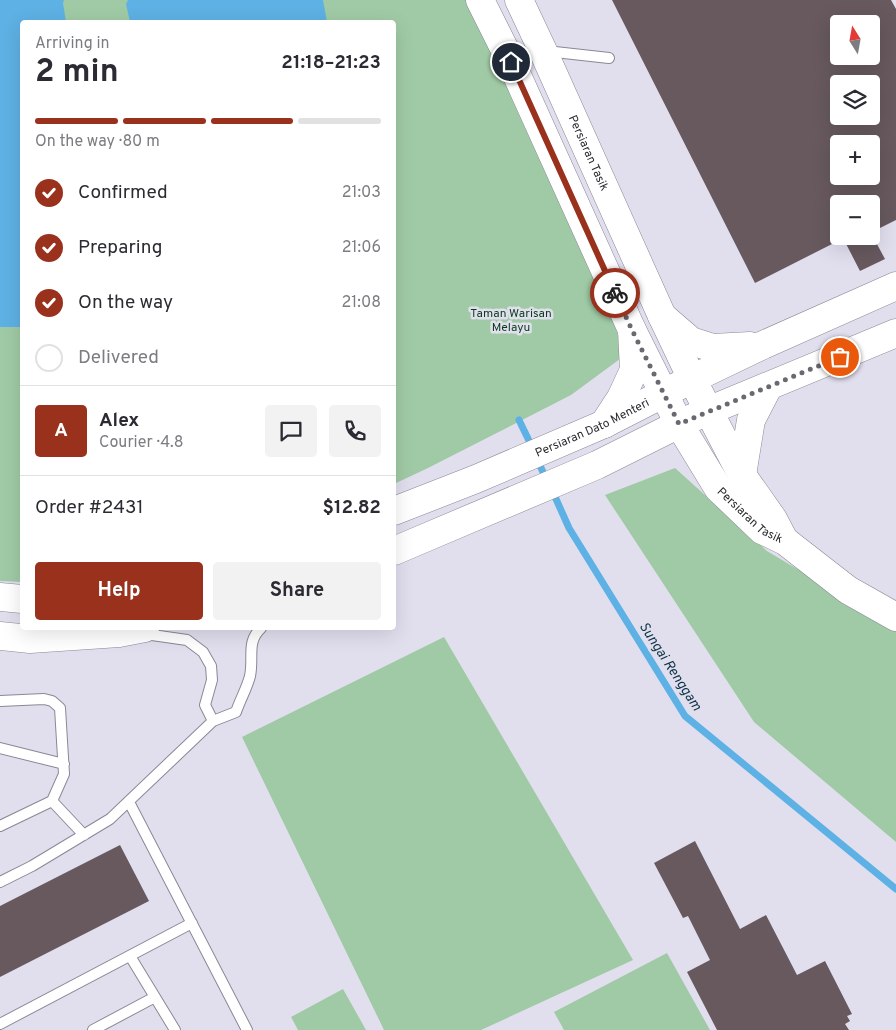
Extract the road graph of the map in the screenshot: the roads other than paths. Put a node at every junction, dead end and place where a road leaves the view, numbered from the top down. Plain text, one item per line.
1 (480, 0) edge
2 (518, 0) edge
3 (543, 51) junction
4 (609, 58) dead end
5 (511, 62) junction
6 (896, 286) edge
7 (662, 316) junction
8 (632, 330) junction
9 (896, 333) edge
10 (763, 344) junction
11 (692, 379) junction
12 (768, 387) junction
13 (664, 393) junction
14 (708, 411) junction
15 (679, 424) junction
16 (594, 428) junction
17 (742, 475) junction
18 (396, 510) edge
19 (785, 541) junction
20 (396, 550) edge
21 (0, 597) edge
22 (20, 599) edge
23 (896, 617) edge
24 (134, 630) edge
25 (259, 630) edge
26 (118, 633) junction
27 (0, 636) edge
28 (0, 701) edge
29 (213, 721) junction
30 (0, 748) edge
31 (64, 764) junction
32 (52, 801) junction
33 (129, 802) junction
34 (0, 826) edge
35 (84, 835) junction
36 (0, 882) edge
37 (192, 923) junction
38 (130, 956) junction
39 (155, 997) junction
40 (0, 1024) edge
41 (93, 1030) edge
42 (175, 1030) edge
43 (247, 1030) edge

1 - 5 main road, Persiaran Tasik
2 - 3 main road, Persiaran Tasik
3 - 4 lane
3 - 5 main road
3 - 7 main road, Persiaran Tasik
5 - 8 main road, Persiaran Tasik
6 - 10 main road, Persiaran Dato Menteri
7 - 10 main road
7 - 11 main road, Persiaran Tasik
8 - 13 main road, Persiaran Tasik
8 - 16 main road
9 - 12 main road
10 - 11 main road, Persiaran Dato Menteri
11 - 13 main road, Persiaran Dato Menteri
11 - 14 main road, Persiaran Tasik
12 - 14 main road
12 - 17 main road
13 - 15 main road, Persiaran Tasik
13 - 16 main road, Persiaran Dato Menteri
14 - 15 main road
14 - 17 main road, Persiaran Tasik
15 - 19 main road, Persiaran Tasik
15 - 20 main road
16 - 18 main road, Persiaran Dato Menteri
17 - 19 main road, Persiaran Tasik
19 - 23 main road
21 - 22 main road
24 - 26 main road
25 - 29 lane
26 - 27 main road
26 - 29 lane
28 - 31 lane
29 - 33 lane
30 - 31 lane
31 - 32 lane
32 - 34 lane
32 - 35 lane
33 - 35 lane
33 - 37 lane
35 - 36 lane
37 - 38 lane
37 - 43 lane
38 - 39 lane
38 - 40 lane
39 - 41 lane
39 - 42 lane

